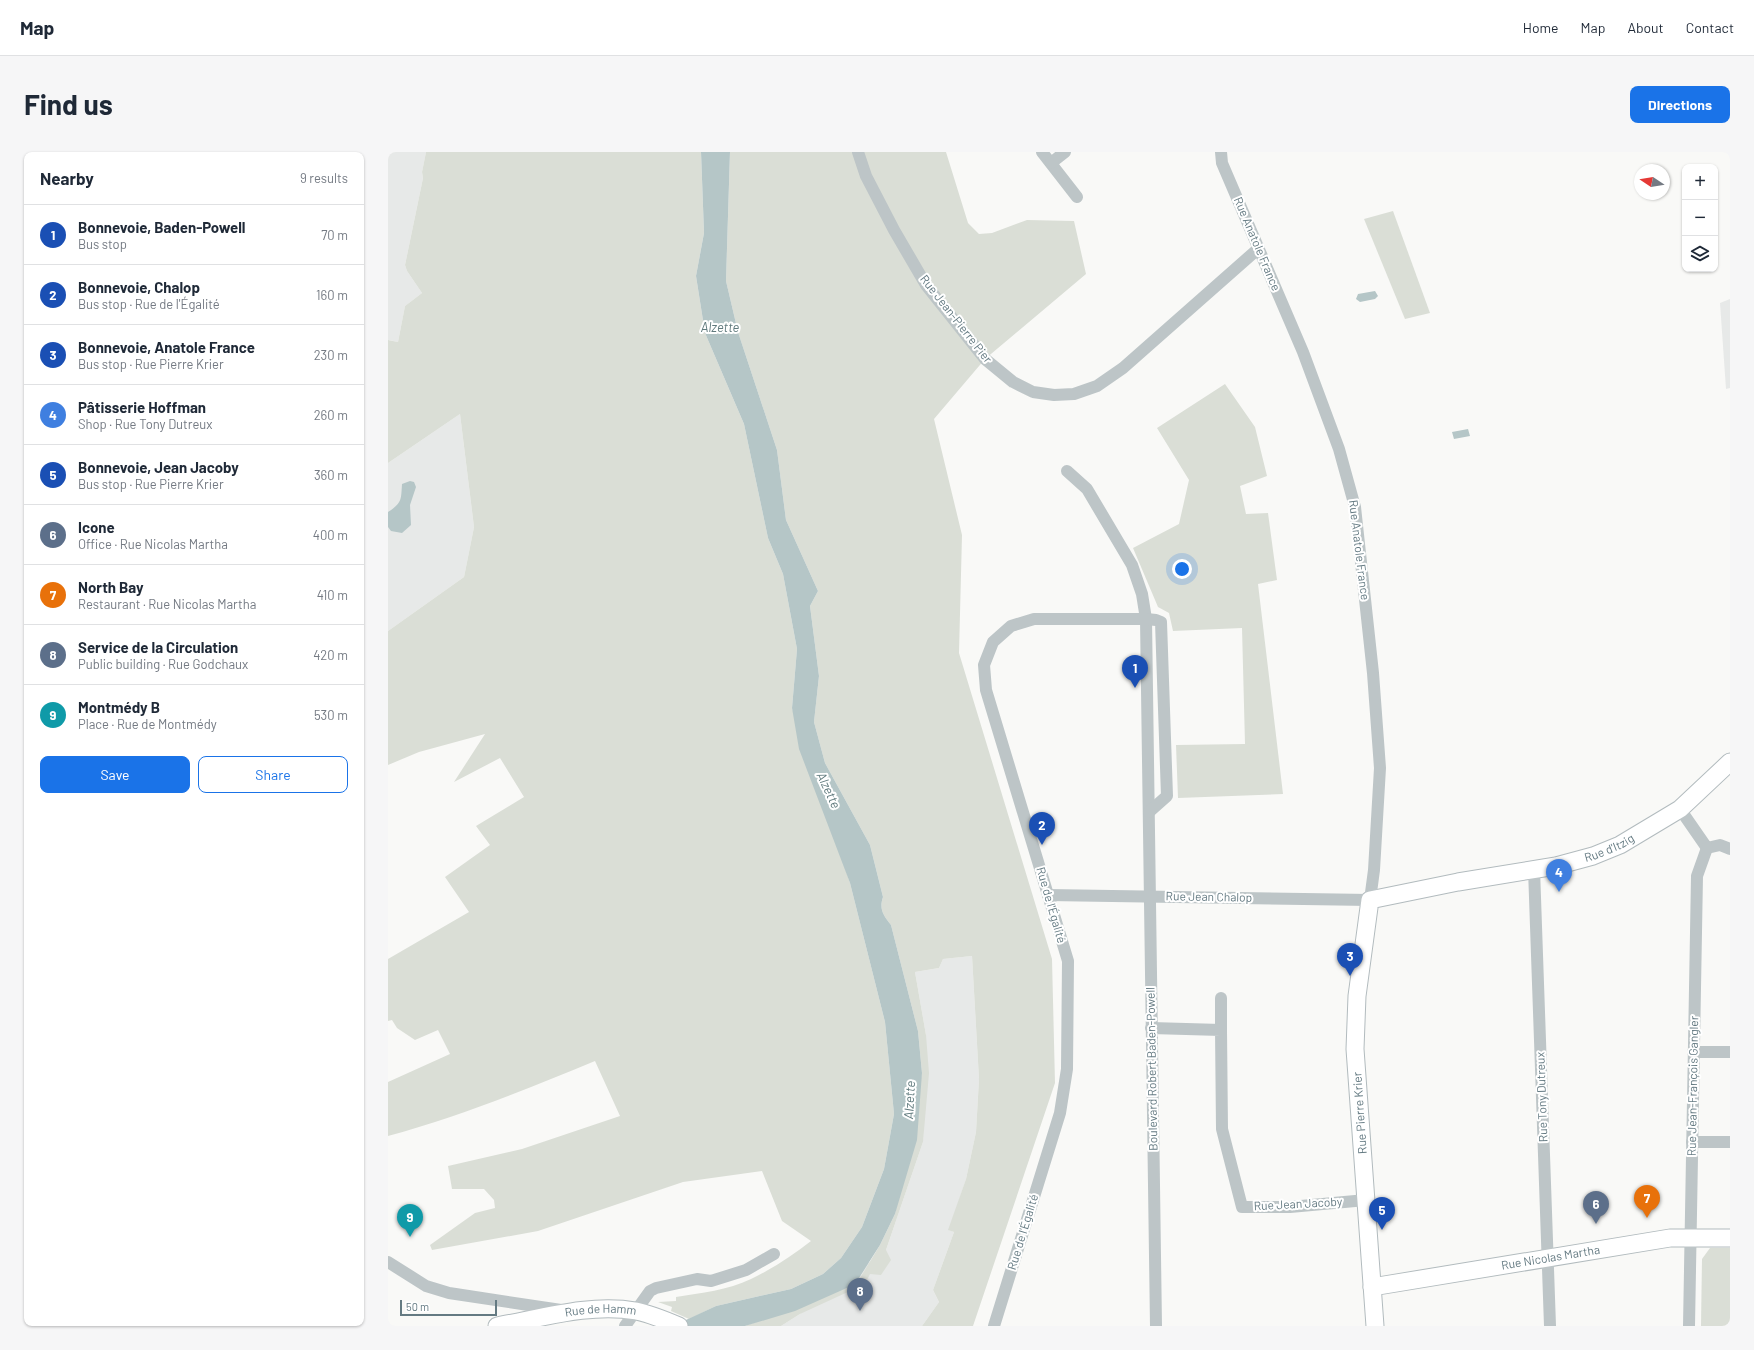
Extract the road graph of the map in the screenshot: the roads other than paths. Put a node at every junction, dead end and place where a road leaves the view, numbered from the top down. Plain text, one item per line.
1 (858, 152) edge
2 (1042, 152) edge
3 (1065, 152) edge
4 (1221, 152) edge
5 (1051, 163) junction
6 (1077, 197) dead end
7 (1259, 248) junction
8 (1067, 471) dead end
9 (1146, 619) junction
10 (1730, 762) edge
11 (1680, 809) junction
12 (1149, 812) junction
13 (1707, 848) junction
14 (1730, 850) edge
15 (1534, 869) junction
16 (1048, 895) junction
17 (1150, 896) junction
18 (1370, 900) junction
19 (1221, 998) dead end
20 (1152, 1028) junction
21 (1221, 1030) junction
22 (1694, 1052) junction
23 (1730, 1052) edge
24 (1692, 1142) junction
25 (1730, 1142) edge
26 (1366, 1200) junction
27 (1690, 1237) junction
28 (1730, 1238) edge
29 (774, 1254) dead end
30 (1547, 1258) junction
31 (388, 1262) edge
32 (1372, 1287) junction
33 (577, 1311) junction
34 (636, 1311) junction
35 (673, 1323) edge
36 (497, 1326) edge
37 (625, 1326) edge
38 (994, 1326) edge
39 (1156, 1326) edge
40 (1375, 1326) edge
41 (1550, 1326) edge
42 (1688, 1326) edge

1 - 7 street, Rue Jean-Pierre Pier
2 - 5 street
3 - 5 street
4 - 7 street, Rue Anatole France
5 - 6 street
7 - 18 street, Rue Anatole France
8 - 9 street, Boulevard Robert Baden-Powell
9 - 12 street, Boulevard Robert Baden-Powell
9 - 12 street
9 - 16 street, Rue de l'Égalité
10 - 11 main road, Rue d'Itzig
11 - 13 street
11 - 15 main road, Rue d'Itzig
12 - 17 street, Boulevard Robert Baden-Powell
13 - 14 street
13 - 22 street, Rue Jean-François Gangler
15 - 18 main road, Rue d'Itzig
15 - 30 street, Rue Tony Dutreux
16 - 17 street, Rue Jean Chalop
16 - 38 street, Rue de l'Égalité
17 - 18 street, Rue Jean Chalop
17 - 20 street, Boulevard Robert Baden-Powell
18 - 26 main road, Rue Pierre Krier
19 - 21 street, Rue Jean Jacoby
20 - 21 street
20 - 39 street, Boulevard Robert Baden-Powell
21 - 26 street, Rue Jean Jacoby
22 - 23 street
22 - 24 street, Rue Jean-François Gangler
24 - 25 street
24 - 27 street, Rue Jean-François Gangler
26 - 32 main road, Rue Pierre Krier
27 - 28 main road, Rue Nicolas Martha
27 - 30 main road, Rue Nicolas Martha
27 - 42 street, Rue Jean-François Gangler
29 - 34 street
30 - 32 main road, Rue Nicolas Martha
30 - 41 street, Rue Tony Dutreux
31 - 33 street
32 - 40 main road, Rue Pierre Krier
33 - 34 main road, Rue de Hamm
33 - 36 main road, Rue de Hamm
34 - 35 main road, Rue de Hamm
34 - 37 street

